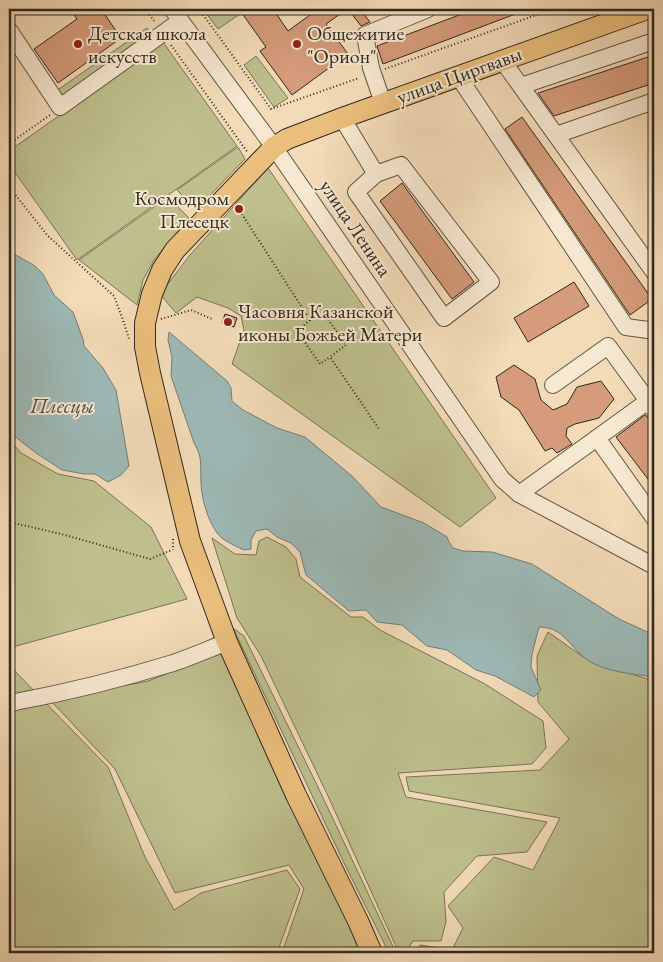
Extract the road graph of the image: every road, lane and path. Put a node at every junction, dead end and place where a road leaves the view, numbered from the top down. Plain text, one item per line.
1 (146, 9) edge
2 (428, 9) edge
3 (647, 9) edge
4 (176, 15) edge
5 (9, 30) edge
6 (164, 34) junction
7 (654, 41) edge
8 (502, 60) junction
9 (458, 76) junction
10 (521, 86) junction
11 (654, 101) edge
12 (383, 103) junction
13 (60, 108) junction
14 (342, 118) junction
15 (556, 135) junction
16 (9, 144) edge
17 (274, 146) junction
18 (256, 164) junction
19 (376, 174) junction
20 (9, 187) edge
21 (229, 193) junction
22 (654, 272) edge
23 (212, 319) dead end
24 (310, 320) junction
25 (144, 323) junction
26 (654, 327) edge
27 (130, 345) dead end
28 (330, 357) junction
29 (553, 385) dead end
30 (651, 406) edge
31 (379, 429) dead end
32 (597, 438) junction
33 (519, 494) junction
34 (654, 518) edge
35 (9, 519) edge
36 (172, 531) dead end
37 (654, 566) edge
38 (227, 642) junction
39 (9, 705) edge
40 (372, 953) edge

1 - 6 path
2 - 12 street
3 - 8 main road, улица Циргвавы
4 - 6 street
4 - 17 street, улица Ленина
5 - 13 street
6 - 13 street
6 - 18 path
7 - 10 street
8 - 9 main road, улица Циргвавы
8 - 10 street
9 - 12 main road, улица Циргвавы
9 - 26 street
10 - 15 street
11 - 15 street
12 - 14 main road, улица Циргвавы
13 - 16 path
14 - 17 main road, улица Циргвавы
14 - 19 street
15 - 22 street
17 - 18 main road, улица Циргвавы
17 - 33 street, улица Ленина
18 - 21 main road, улица Циргвавы
19 - 19 street
20 - 27 path
21 - 24 path
21 - 25 main road, улица Циргвавы
23 - 25 path
24 - 28 path
24 - 28 path
25 - 38 main road, улица Циргвавы
28 - 31 path
29 - 30 street
30 - 32 street
32 - 33 street
32 - 34 street
33 - 37 street, улица Ленина
35 - 36 path
38 - 39 street
38 - 40 main road, улица Циргвавы

